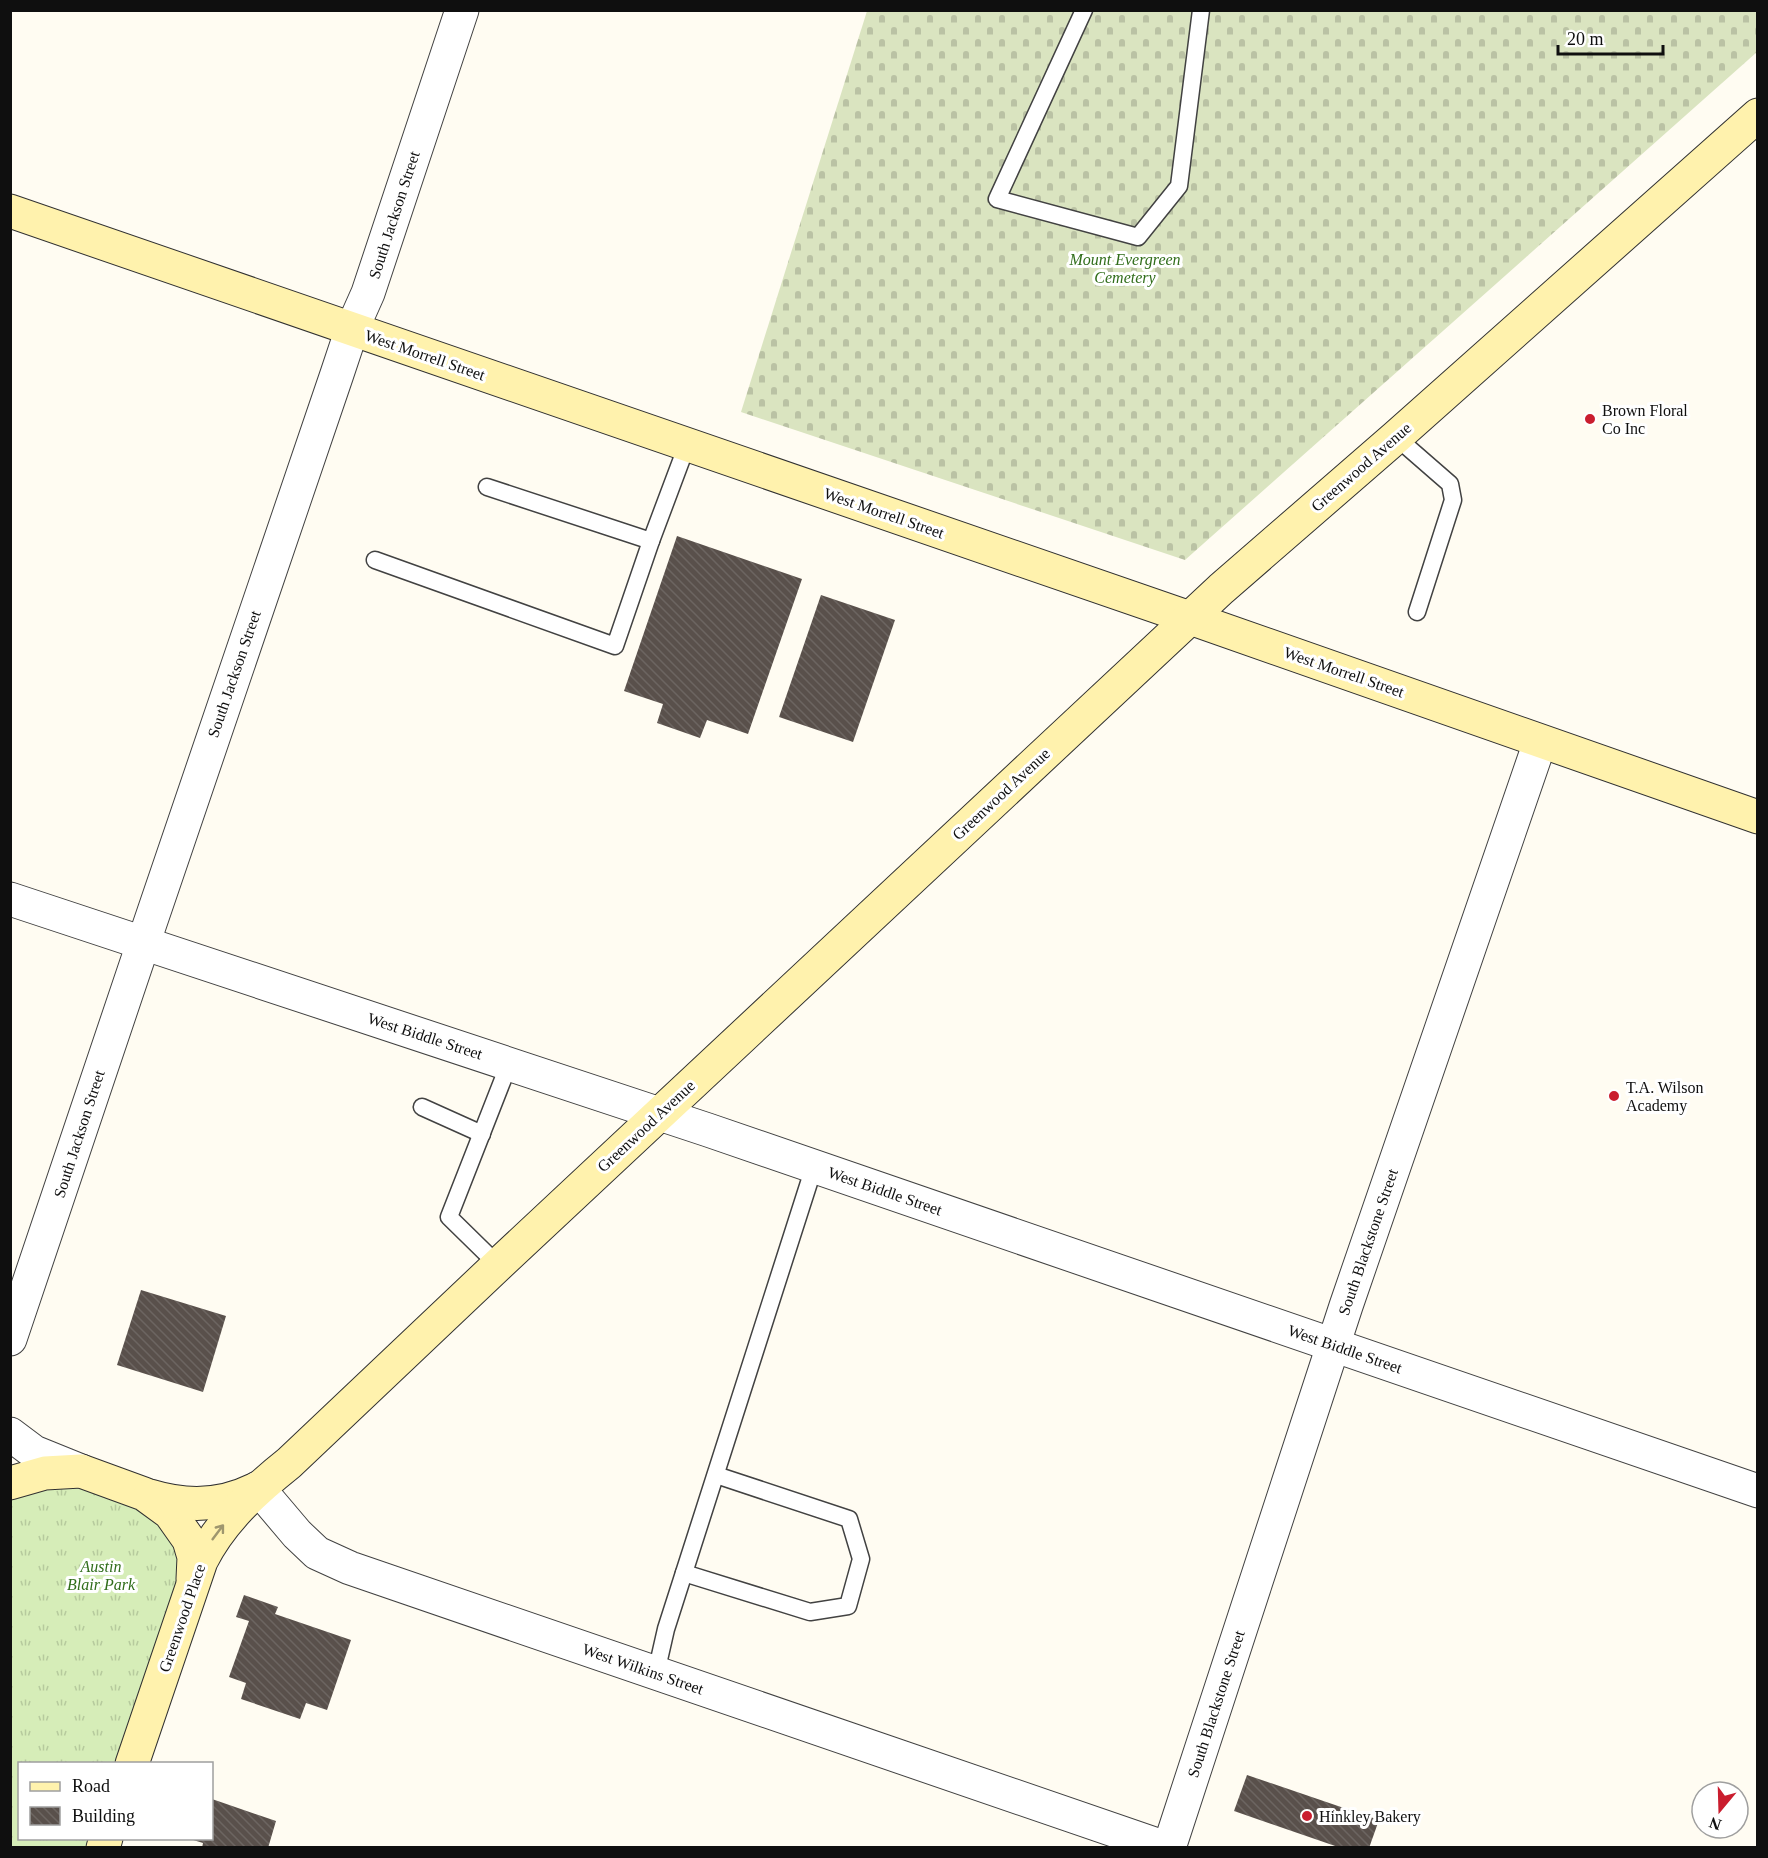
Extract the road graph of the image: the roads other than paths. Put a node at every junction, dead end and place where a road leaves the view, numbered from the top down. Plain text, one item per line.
1 (462, 10) edge
2 (1084, 10) edge
3 (1201, 10) edge
4 (1753, 124) edge
5 (10, 211) edge
6 (352, 329) junction
7 (1396, 437) junction
8 (687, 445) junction
9 (487, 487) dead end
10 (651, 541) junction
11 (375, 560) dead end
12 (1417, 612) dead end
13 (1191, 618) junction
14 (1540, 742) junction
15 (1758, 817) edge
16 (10, 899) edge
17 (143, 944) junction
18 (509, 1064) junction
19 (422, 1107) dead end
20 (659, 1114) junction
21 (482, 1134) junction
22 (814, 1167) junction
23 (498, 1265) junction
24 (10, 1339) edge
25 (1333, 1345) junction
26 (10, 1434) edge
27 (81, 1471) junction
28 (716, 1475) junction
29 (10, 1483) edge
30 (258, 1488) junction
31 (1758, 1491) edge
32 (144, 1494) junction
33 (684, 1573) junction
34 (193, 1584) junction
35 (656, 1673) junction
36 (133, 1762) edge
37 (1168, 1848) edge

1 - 6 street, South Jackson Street
2 - 3 lane
4 - 7 street, Greenwood Avenue
5 - 6 street, West Morrell Street
6 - 8 street, West Morrell Street
6 - 17 street, South Jackson Street
7 - 12 lane
7 - 13 street, Greenwood Avenue
8 - 10 lane
8 - 13 street, West Morrell Street
9 - 10 lane
10 - 11 lane
13 - 14 street, West Morrell Street
13 - 20 street, Greenwood Avenue
14 - 15 street, West Morrell Street
14 - 25 street, South Blackstone Street
16 - 17 street, West Biddle Street
17 - 18 street, West Biddle Street
17 - 24 street, South Jackson Street
18 - 20 street, West Biddle Street
18 - 21 lane
19 - 21 lane
20 - 22 street, West Biddle Street
20 - 23 street, Greenwood Avenue
21 - 23 lane
22 - 25 street, West Biddle Street
22 - 28 lane
23 - 30 street, Greenwood Avenue
25 - 31 street, West Biddle Street
25 - 37 street, South Blackstone Street
26 - 27 street
27 - 29 street
27 - 32 street
28 - 33 lane
28 - 33 lane
30 - 32 street
34 -> 30 street, Greenwood Place
30 - 35 street, West Wilkins Street
32 - 34 street
33 - 35 lane
34 - 36 street, Greenwood Place
35 - 37 street, West Wilkins Street

